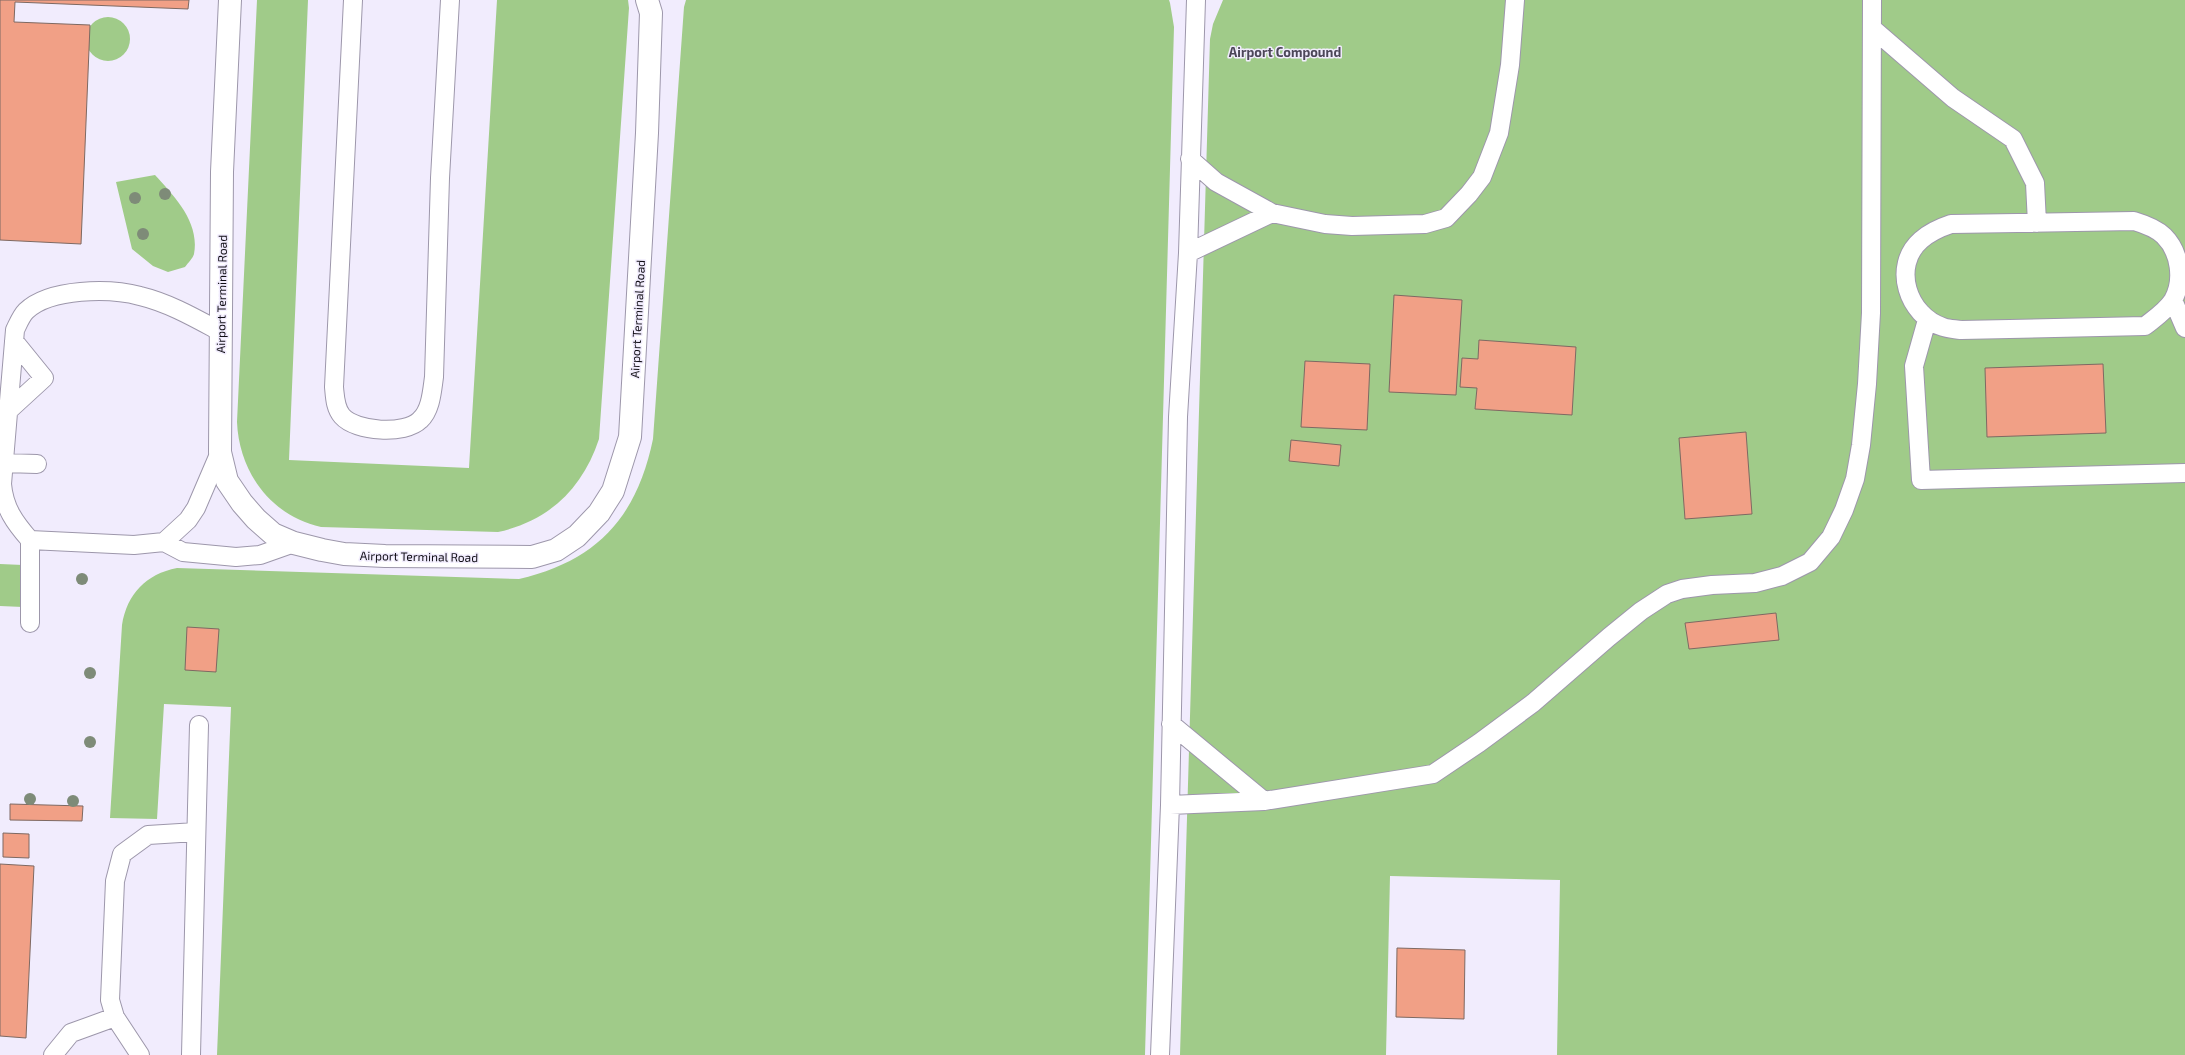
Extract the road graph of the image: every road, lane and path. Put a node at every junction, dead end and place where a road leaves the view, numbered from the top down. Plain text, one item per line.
1 (230, 0) edge
2 (353, 0) edge
3 (450, 0) edge
4 (1196, 0) edge
5 (1515, 0) edge
6 (1872, 0) edge
7 (652, 4) edge
8 (1872, 28) junction
9 (1190, 159) junction
10 (1272, 213) junction
11 (2037, 223) junction
12 (1188, 253) junction
13 (2173, 300) junction
14 (1927, 320) junction
15 (2185, 328) edge
16 (221, 332) junction
17 (14, 341) junction
18 (8, 411) junction
19 (220, 452) junction
20 (4, 463) junction
21 (37, 464) dead end
22 (2185, 473) edge
23 (30, 540) junction
24 (164, 542) junction
25 (294, 543) junction
26 (30, 623) dead end
27 (1172, 724) junction
28 (198, 725) dead end
29 (1264, 801) junction
30 (1170, 805) junction
31 (196, 832) junction
32 (115, 1017) junction
33 (53, 1055) edge
34 (140, 1055) edge
35 (191, 1055) edge
36 (1160, 1055) edge

1 - 16 street, Airport Terminal Road
2 - 3 lane
4 - 9 lane
5 - 10 lane
6 - 8 lane
7 - 25 street, Airport Terminal Road
8 - 11 lane
8 - 29 lane
9 - 10 lane
9 - 12 lane
10 - 12 lane
11 - 13 lane
11 - 14 lane
12 - 27 lane
13 - 14 lane
13 - 15 lane
14 - 22 lane
16 - 17 lane
16 - 19 street, Airport Terminal Road
17 - 18 lane
17 - 18 lane
18 - 20 lane
19 - 24 lane
19 - 25 street, Airport Terminal Road
20 - 21 lane
20 - 23 lane
23 - 24 lane
23 - 26 lane
24 - 25 lane
27 - 29 lane
27 - 30 lane
28 - 31 lane
29 - 30 lane
30 - 36 lane
31 - 32 lane
31 - 35 lane
32 - 33 lane
32 - 34 lane

